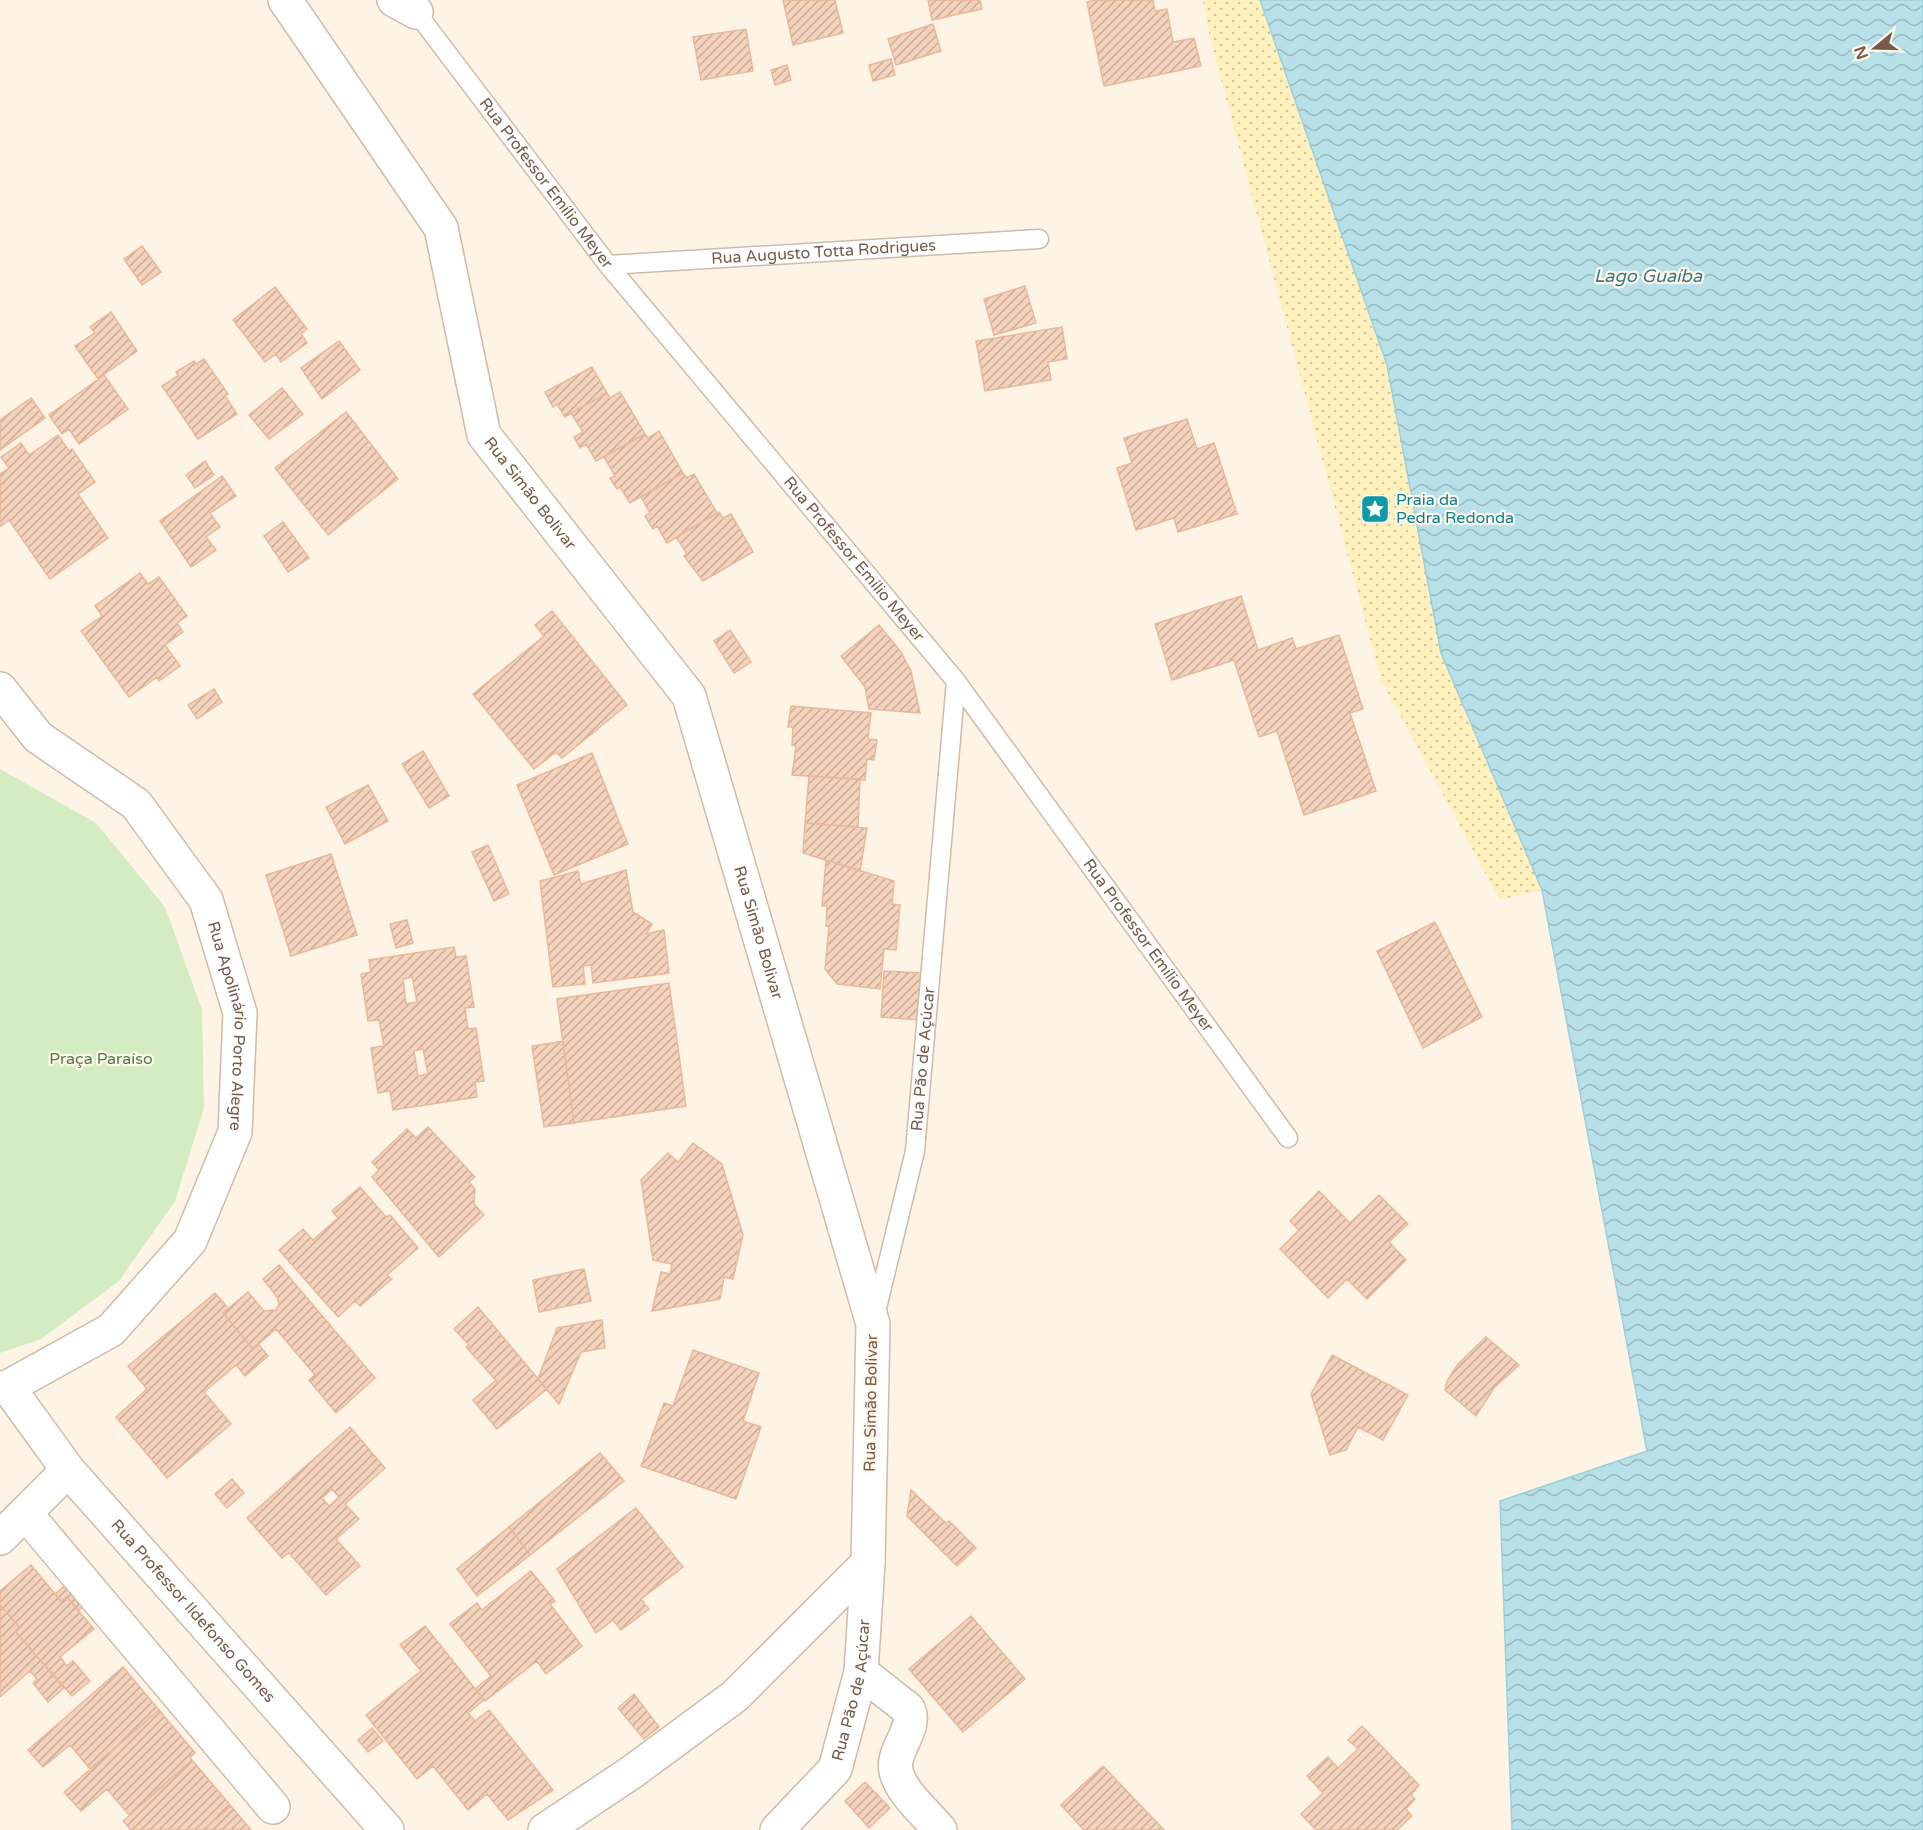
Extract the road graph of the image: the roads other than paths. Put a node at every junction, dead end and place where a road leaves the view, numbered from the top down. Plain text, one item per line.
1 (285, 0) edge
2 (408, 4) edge
3 (1039, 239) dead end
4 (608, 265) junction
5 (956, 681) junction
6 (0, 688) edge
7 (0, 727) edge
8 (38, 737) junction
9 (1288, 1138) dead end
10 (873, 1324) junction
11 (4, 1388) edge
12 (68, 1470) junction
13 (26, 1514) junction
14 (0, 1538) edge
15 (868, 1563) junction
16 (861, 1672) junction
17 (273, 1807) dead end
18 (387, 1830) edge
19 (545, 1830) edge
20 (777, 1830) edge
21 (940, 1830) edge

1 - 10 street, Rua Simão Bolivar
2 - 4 lane, Rua Professor Emílio Meyer
3 - 4 lane, Rua Augusto Totta Rodrigues
4 - 5 lane, Rua Professor Emílio Meyer
5 - 9 lane, Rua Professor Emílio Meyer
5 - 10 lane, Rua Pão de Açúcar
6 - 8 street, Rua Apolinário Porto Alegre
7 - 8 street
8 - 11 street, Rua Apolinário Porto Alegre
10 - 15 street, Rua Simão Bolivar
11 - 12 street, Rua Professor Ildefonso Gomes
12 - 13 street
12 - 18 street, Rua Professor Ildefonso Gomes
13 - 14 street
13 - 17 street
15 - 16 street, Rua Pão de Açúcar
15 - 19 street
16 - 20 street, Rua Pão de Açúcar
16 - 21 street

